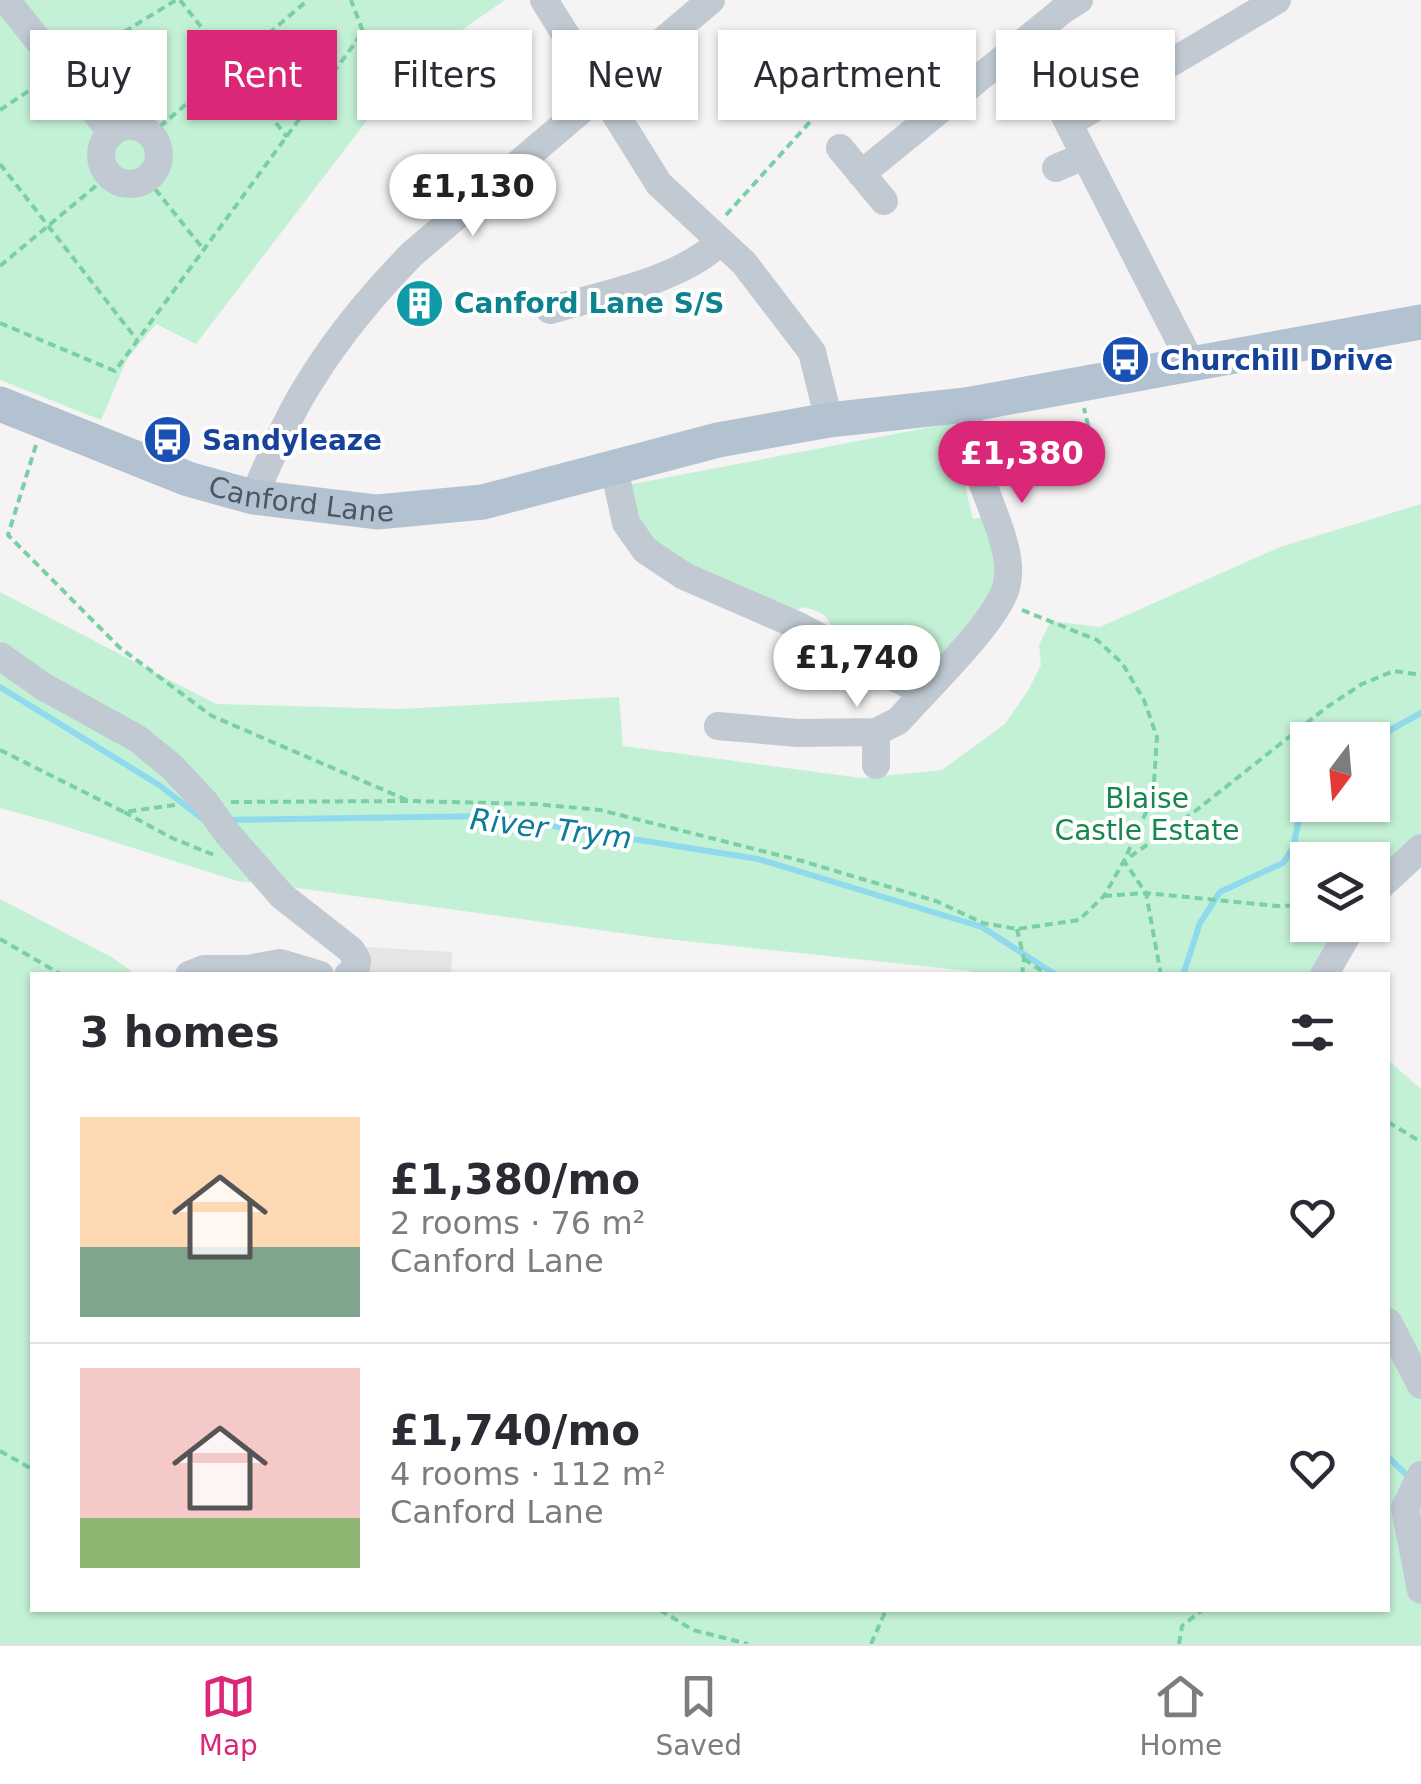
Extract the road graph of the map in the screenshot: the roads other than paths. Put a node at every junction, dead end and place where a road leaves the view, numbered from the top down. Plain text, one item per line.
1 (6, 0) edge
2 (544, 0) edge
3 (712, 0) edge
4 (1079, 0) edge
5 (1277, 0) edge
6 (563, 30) edge
7 (676, 30) edge
8 (1039, 30) edge
9 (996, 65) edge
10 (569, 120) edge
11 (619, 120) edge
12 (1067, 120) edge
13 (1069, 123) junction
14 (112, 133) junction
15 (840, 148) dead end
16 (1084, 156) junction
17 (1056, 168) dead end
18 (861, 174) junction
19 (884, 201) dead end
20 (716, 238) junction
21 (550, 310) dead end
22 (1421, 322) edge
23 (1191, 363) junction
24 (0, 404) edge
25 (966, 405) junction
26 (829, 420) junction
27 (614, 468) junction
28 (253, 497) junction
29 (0, 656) edge
30 (924, 693) junction
31 (718, 726) dead end
32 (876, 732) junction
33 (876, 764) dead end
34 (1421, 848) edge
35 (1390, 877) edge
36 (1343, 942) edge
37 (196, 972) edge
38 (310, 972) edge
39 (351, 972) edge
40 (1326, 972) edge
41 (1390, 1326) edge
42 (1421, 1385) edge
43 (1421, 1475) edge
44 (1421, 1590) edge

1 - 14 street
2 - 6 street
3 - 7 street
4 - 8 street
5 - 13 street
9 - 18 street
10 - 28 street
11 - 20 street
12 - 13 street
13 - 16 street
14 - 14 street
15 - 18 street
16 - 17 street
16 - 23 street
18 - 19 street
20 - 21 street
20 - 26 street
22 - 23 main road, Canford Lane
23 - 25 main road, Canford Lane
24 - 28 main road, Canford Lane
25 - 26 main road, Canford Lane
25 - 30 street
26 - 27 main road, Canford Lane
27 - 28 main road, Canford Lane
27 - 30 street
29 - 39 street
30 - 32 street
31 - 32 street
32 - 33 street
34 - 35 street
36 - 40 street
37 - 38 street
41 - 42 street
43 - 44 street

